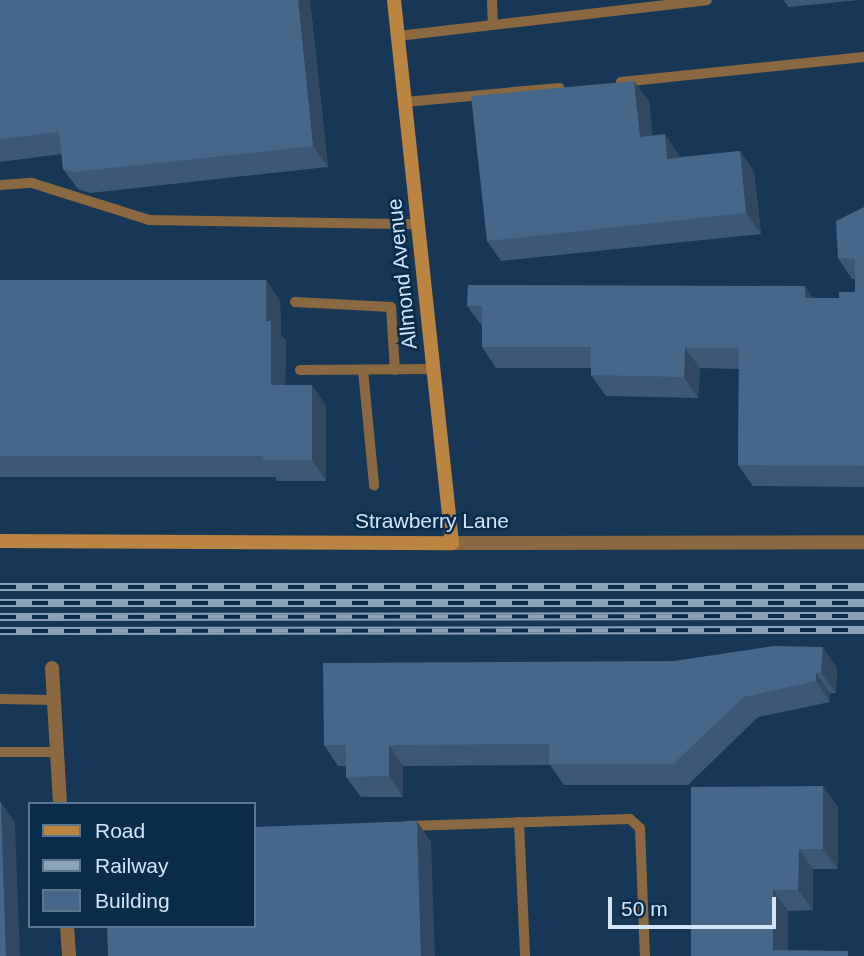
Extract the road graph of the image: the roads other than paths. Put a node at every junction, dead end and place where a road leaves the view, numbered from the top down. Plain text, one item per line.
1 (394, 0) edge
2 (492, 0) edge
3 (707, 0) edge
4 (493, 25) junction
5 (398, 36) junction
6 (864, 57) edge
7 (613, 83) edge
8 (572, 87) edge
9 (405, 102) junction
10 (0, 184) edge
11 (418, 224) junction
12 (295, 302) dead end
13 (433, 369) junction
14 (300, 370) dead end
15 (363, 370) junction
16 (395, 370) junction
17 (374, 485) dead end
18 (0, 541) edge
19 (864, 542) edge
20 (452, 543) junction
21 (52, 668) dead end
22 (0, 699) edge
23 (54, 700) junction
24 (0, 752) edge
25 (57, 752) junction
26 (60, 802) edge
27 (519, 822) junction
28 (393, 827) edge
29 (67, 928) edge
30 (69, 956) edge
31 (525, 956) edge
32 (645, 956) edge

1 - 5 street, Allmond Avenue
2 - 4 lane
3 - 4 lane
4 - 5 lane
5 - 9 street, Allmond Avenue
6 - 7 lane
8 - 9 lane
9 - 11 street, Allmond Avenue
10 - 11 lane
11 - 13 street, Allmond Avenue
12 - 16 lane
13 - 16 lane
13 - 20 street, Allmond Avenue
14 - 15 lane
15 - 16 lane
15 - 17 lane
18 - 20 street, Strawberry Lane
19 - 20 street, Strawberry Lane
21 - 23 street
22 - 23 lane
23 - 25 street
24 - 25 lane
25 - 26 street
27 - 28 lane
27 - 31 lane
27 - 32 lane
29 - 30 street

